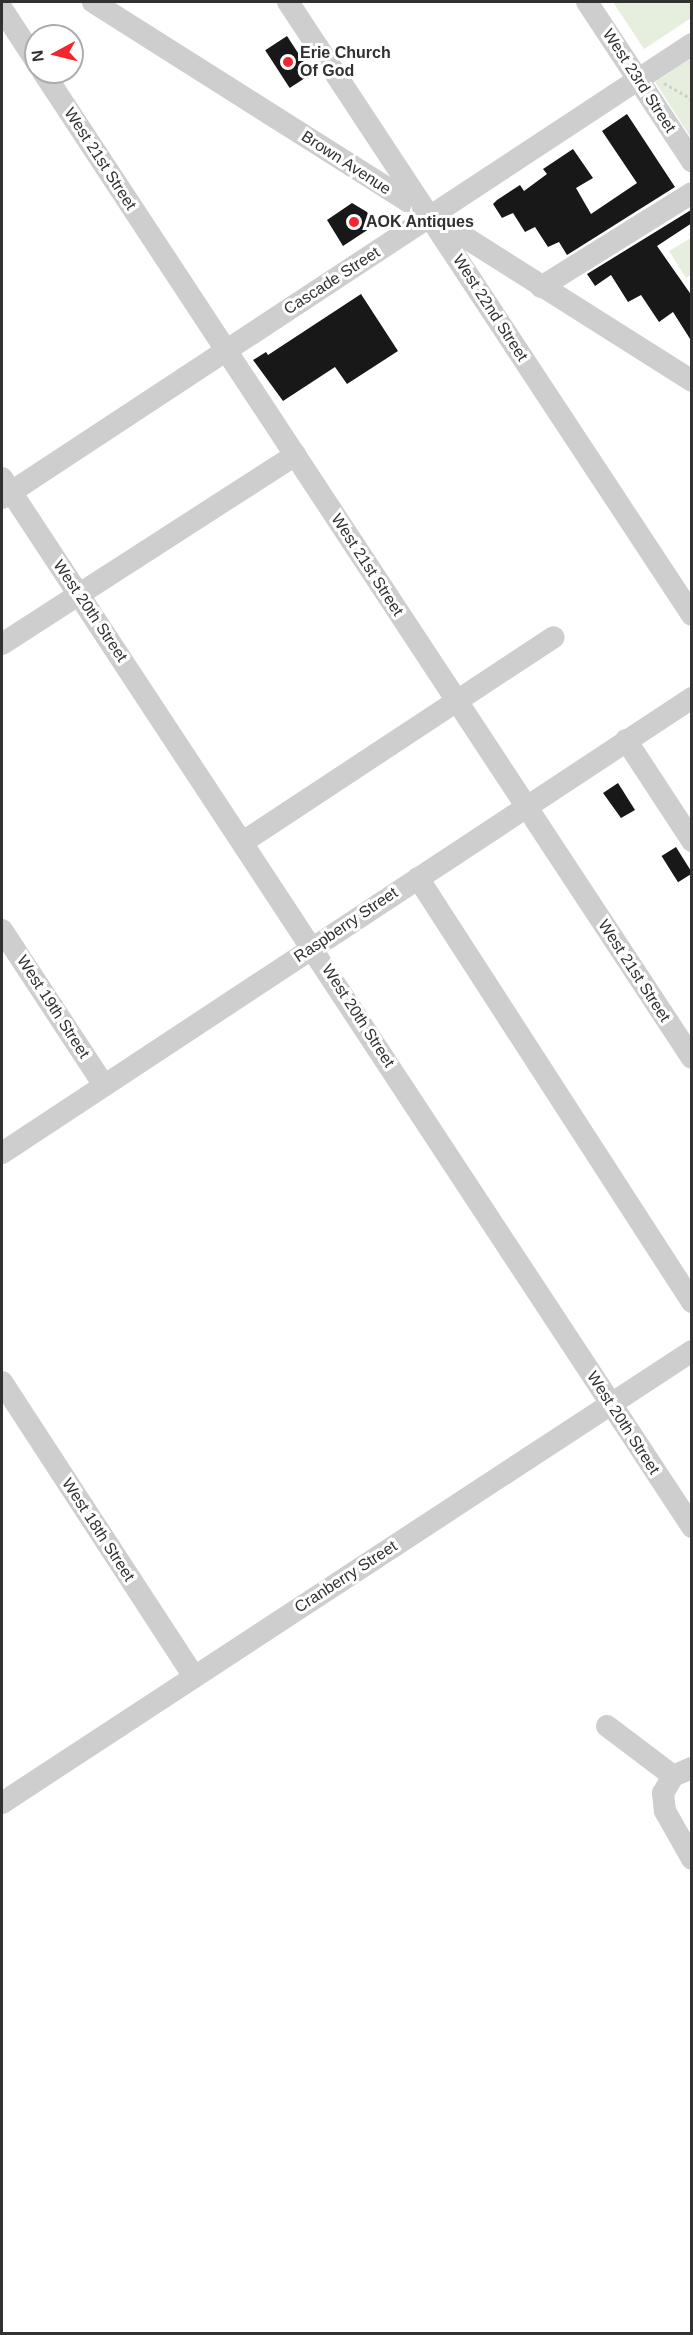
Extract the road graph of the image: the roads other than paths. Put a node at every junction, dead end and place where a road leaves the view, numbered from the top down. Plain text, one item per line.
1 (93, 2) edge
2 (288, 2) edge
3 (587, 2) edge
4 (2, 9) edge
5 (24, 43) edge
6 (692, 44) edge
7 (638, 79) junction
8 (51, 84) edge
9 (692, 160) edge
10 (692, 193) edge
11 (430, 217) junction
12 (541, 287) junction
13 (226, 350) junction
14 (692, 381) edge
15 (295, 455) junction
16 (5, 489) edge
17 (79, 594) junction
18 (692, 615) edge
19 (554, 637) dead end
20 (2, 644) edge
21 (692, 698) edge
22 (456, 701) junction
23 (626, 740) junction
24 (526, 807) junction
25 (692, 841) edge
26 (243, 842) junction
27 (418, 878) junction
28 (2, 930) edge
29 (313, 947) junction
30 (692, 1058) edge
31 (104, 1085) junction
32 (2, 1153) edge
33 (692, 1302) edge
34 (692, 1351) edge
35 (2, 1382) edge
36 (611, 1405) junction
37 (692, 1527) edge
38 (194, 1677) junction
39 (607, 1726) dead end
40 (682, 1772) edge
41 (2, 1803) edge
42 (692, 1858) edge

1 - 11 street, Brown Avenue
2 - 11 street, West 22nd Street
3 - 7 street, West 23rd Street
4 - 5 street
6 - 7 street, Cascade Street
7 - 9 street, West 23rd Street
7 - 11 street, Cascade Street
8 - 13 street, West 21st Street
10 - 12 street
11 - 12 street, Brown Avenue
11 - 13 street, Cascade Street
11 - 18 street, West 22nd Street
12 - 14 street, Brown Avenue
13 - 15 street, West 21st Street
13 - 16 street, Cascade Street
15 - 17 street
15 - 22 street, West 21st Street
16 - 17 street, West 20th Street
17 - 20 street
17 - 26 street, West 20th Street
19 - 22 street
21 - 23 street, Raspberry Street
22 - 24 street, West 21st Street
22 - 26 street
23 - 24 street, Raspberry Street
23 - 25 street
24 - 27 street, Raspberry Street
24 - 30 street, West 21st Street
26 - 29 street, West 20th Street
27 - 29 street, Raspberry Street
27 - 33 street
28 - 31 street, West 19th Street
29 - 31 street, Raspberry Street
29 - 36 street, West 20th Street
31 - 32 street, Raspberry Street
34 - 36 street, Cranberry Street
35 - 38 street, West 18th Street
36 - 37 street, West 20th Street
36 - 38 street, Cranberry Street
38 - 41 street, Cranberry Street
39 - 40 street
40 - 42 street

